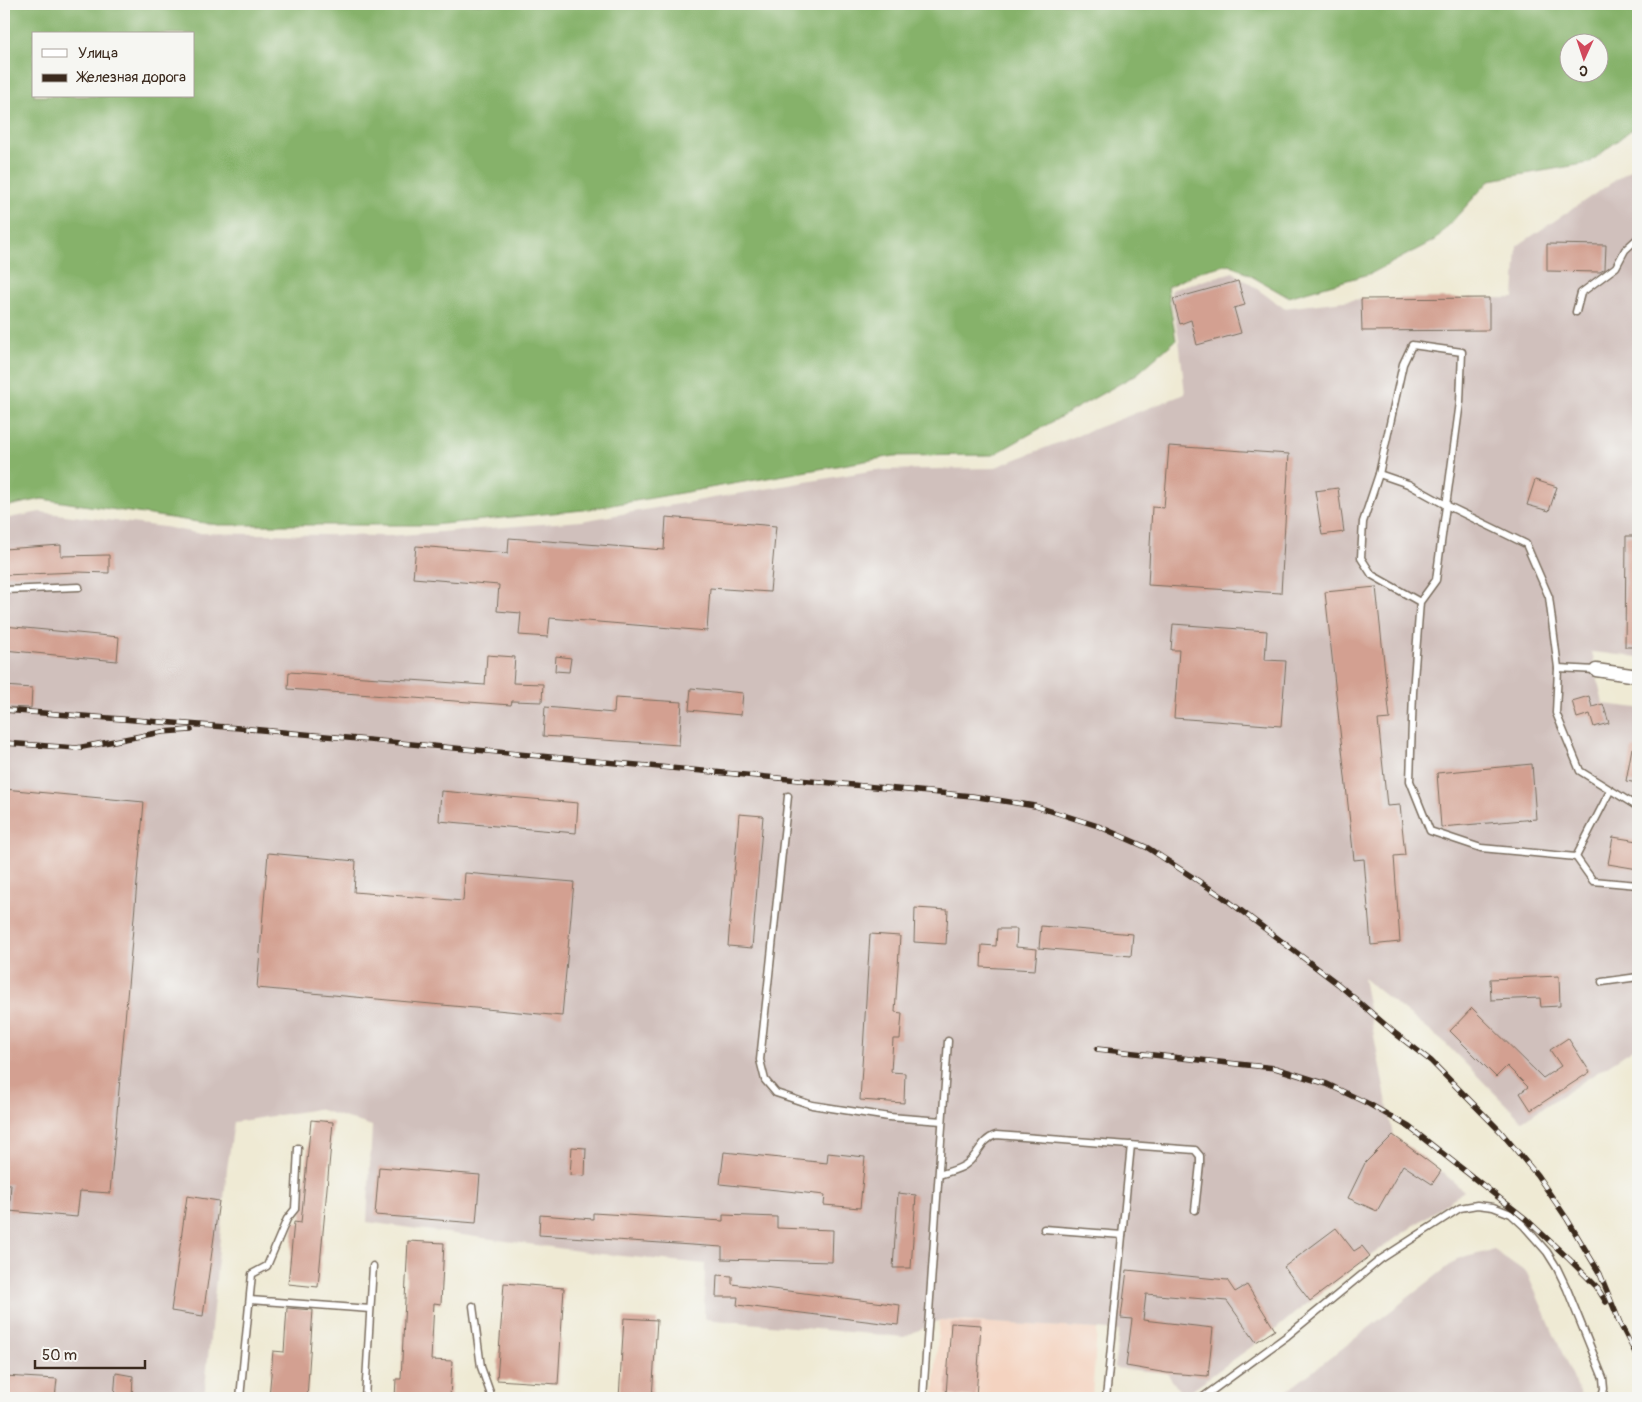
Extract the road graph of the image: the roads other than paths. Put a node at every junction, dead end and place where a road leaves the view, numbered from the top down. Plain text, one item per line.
1 (1638, 238) edge
2 (1576, 312) dead end
3 (1379, 474) junction
4 (1446, 505) junction
5 (79, 587) dead end
6 (4, 590) edge
7 (1420, 602) junction
8 (1558, 668) junction
9 (1596, 670) joint
10 (1638, 676) edge
11 (1610, 791) junction
12 (788, 796) dead end
13 (1638, 807) edge
14 (1576, 857) junction
15 (1638, 885) edge
16 (1638, 978) edge
17 (1602, 982) dead end
18 (948, 1041) dead end
19 (942, 1121) junction
20 (1131, 1145) junction
21 (298, 1148) dead end
22 (939, 1175) junction
23 (1195, 1210) dead end
24 (1044, 1229) dead end
25 (1122, 1235) junction
26 (373, 1266) dead end
27 (250, 1300) junction
28 (473, 1306) dead end
29 (370, 1309) junction
30 (240, 1398) edge
31 (365, 1398) edge
32 (492, 1398) edge
33 (923, 1398) edge
34 (1106, 1398) edge
35 (1202, 1398) edge
36 (1601, 1398) edge

1 - 2 lane
3 - 4 lane
3 - 4 lane
3 - 7 lane
4 - 7 lane
4 - 8 lane
5 - 6 lane
7 - 14 lane
8 - 9 lane
8 - 11 lane
9 - 10 street
11 - 13 lane
11 - 14 lane
12 - 19 lane
14 - 15 lane
16 - 17 lane
18 - 19 lane
19 - 22 lane
20 - 22 lane
20 - 23 lane
20 - 25 lane
21 - 27 lane
22 - 33 lane
24 - 25 lane
25 - 34 lane
26 - 29 lane
27 - 29 lane
27 - 30 lane
28 - 32 lane
29 - 31 lane
35 - 36 lane

